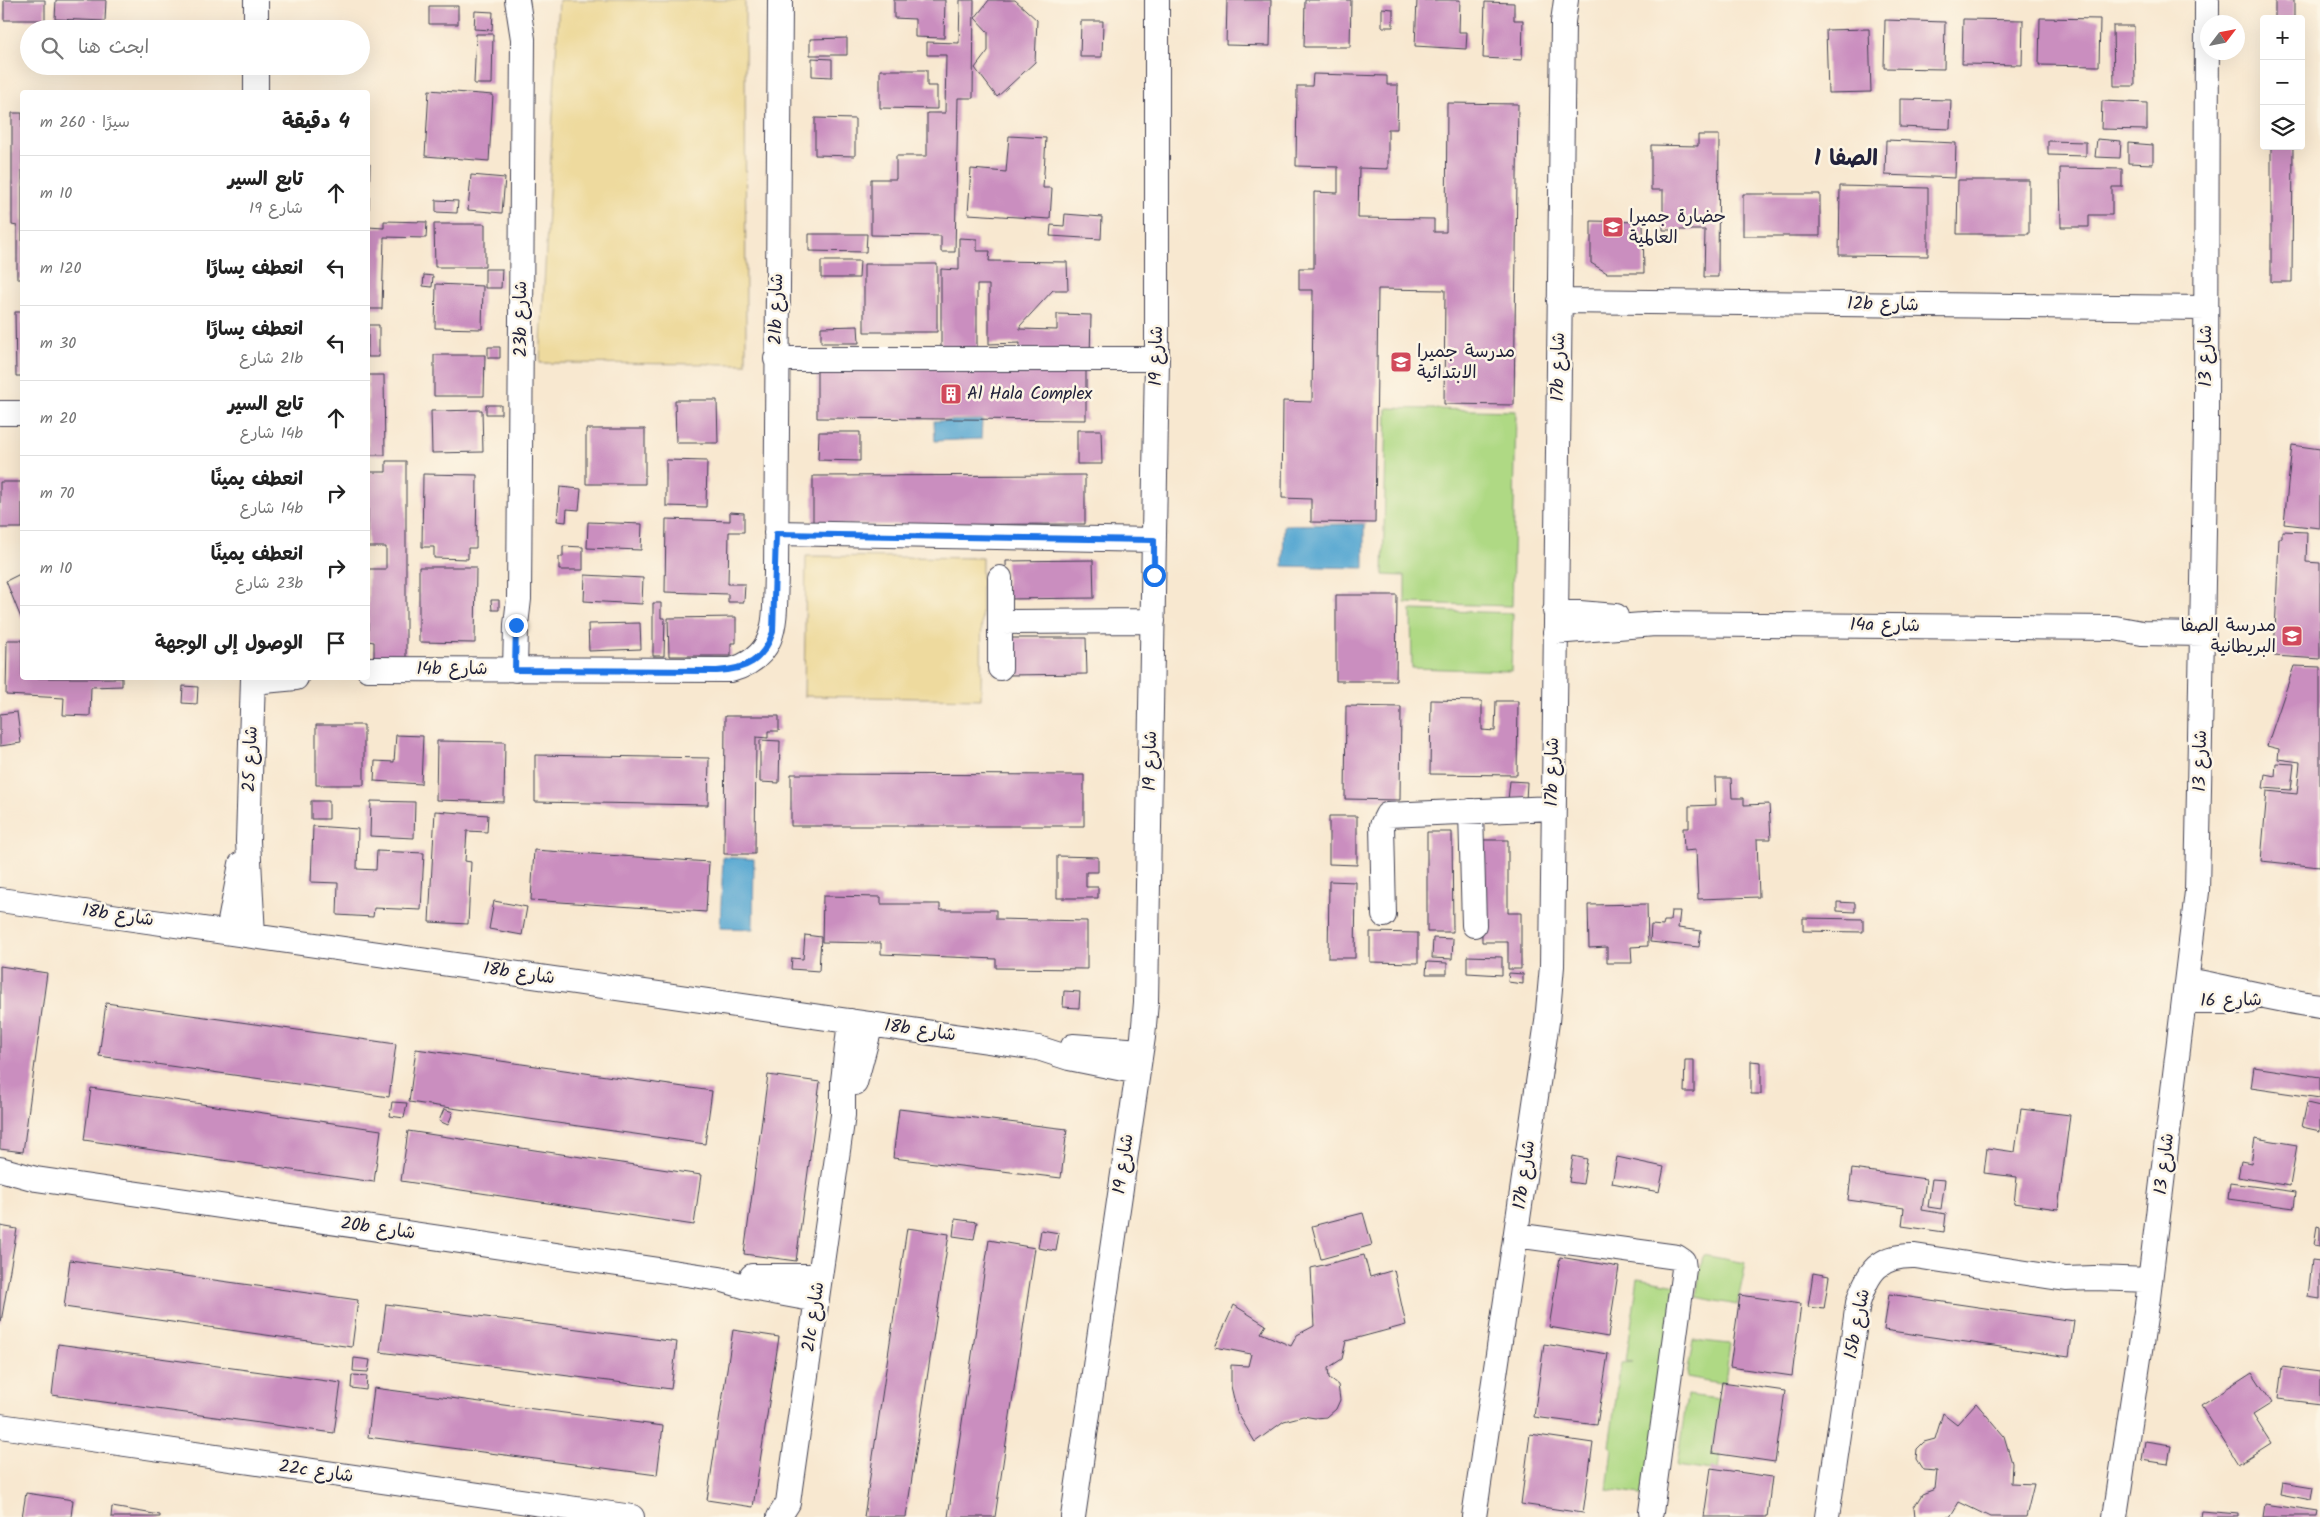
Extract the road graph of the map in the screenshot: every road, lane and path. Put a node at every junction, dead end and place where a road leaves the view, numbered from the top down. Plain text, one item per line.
1 (256, 0) edge
2 (517, 0) edge
3 (530, 0) edge
4 (780, 0) edge
5 (1157, 0) edge
6 (2207, 0) edge
7 (1564, 11) edge
8 (256, 20) edge
9 (523, 39) junction
10 (256, 75) edge
11 (256, 90) edge
12 (1560, 301) junction
13 (2206, 308) junction
14 (776, 359) junction
15 (1157, 360) junction
16 (0, 413) edge
17 (20, 413) edge
18 (776, 534) junction
19 (1154, 540) junction
20 (1000, 578) dead end
21 (774, 618) joint
22 (1153, 621) junction
23 (1001, 622) junction
24 (1555, 622) junction
25 (2204, 624) junction
26 (1000, 668) dead end
27 (370, 669) edge
28 (525, 670) junction
29 (253, 680) edge
30 (1552, 808) junction
31 (1470, 811) junction
32 (248, 841) junction
33 (0, 900) edge
34 (1384, 915) dead end
35 (1474, 924) dead end
36 (228, 932) junction
37 (253, 936) junction
38 (2186, 991) junction
39 (2320, 1006) edge
40 (860, 1023) junction
41 (1139, 1062) junction
42 (0, 1169) edge
43 (36, 1179) junction
44 (0, 1180) edge
45 (1516, 1235) junction
46 (820, 1276) junction
47 (720, 1279) junction
48 (2149, 1289) junction
49 (817, 1300) junction
50 (0, 1426) edge
51 (1651, 1512) dead end
52 (632, 1517) edge
53 (778, 1517) edge
54 (1073, 1517) edge
55 (1474, 1517) edge
56 (1827, 1517) edge
57 (2115, 1517) edge

1 - 8 street
2 - 9 street, 23b شارع
3 - 9 street, 23b شارع
4 - 14 street, 21b شارع
5 - 15 street, شارع 19
6 - 13 street, شارع 13
7 - 12 street, 17b شارع
9 - 28 street, 23b شارع
10 - 11 street
12 - 13 street, 12b شارع
12 - 24 street, 17b شارع
13 - 25 street, شارع 13
14 - 15 street
14 - 18 street, 21b شارع
15 - 19 street, شارع 19
16 - 17 street
18 - 19 street
18 - 21 street, 21b شارع
19 - 22 street, شارع 19
20 - 23 street
21 - 28 street, 14b شارع
22 - 23 street
22 - 41 street, شارع 19
23 - 26 street
24 - 25 street, 14a شارع
24 - 30 street, 17b شارع
25 - 38 street, شارع 13
27 - 28 street, 14b شارع
29 - 32 street, شارع 25
30 - 31 street
30 - 45 street, 17b شارع
31 - 34 street
31 - 35 street
32 - 36 street, شارع 25
32 - 37 street, شارع 25
33 - 36 street, 18b شارع
36 - 37 street, 18b شارع
37 - 40 street, 18b شارع
38 - 39 street, شارع 16
38 - 48 street, شارع 13
40 - 41 street, 18b شارع
40 - 46 street, 21c شارع
41 - 54 street, شارع 19
42 - 43 street, 20b شارع
43 - 44 street, 20b شارع
43 - 47 street, 20b شارع
45 - 51 street
45 - 55 street, 17b شارع
46 - 47 street, 20b شارع
46 - 49 street, 21c شارع
47 - 49 street, 20b شارع
48 - 56 street, 15b شارع
48 - 57 street, شارع 13
49 - 53 street, 21c شارع
50 - 52 street, 22c شارع

